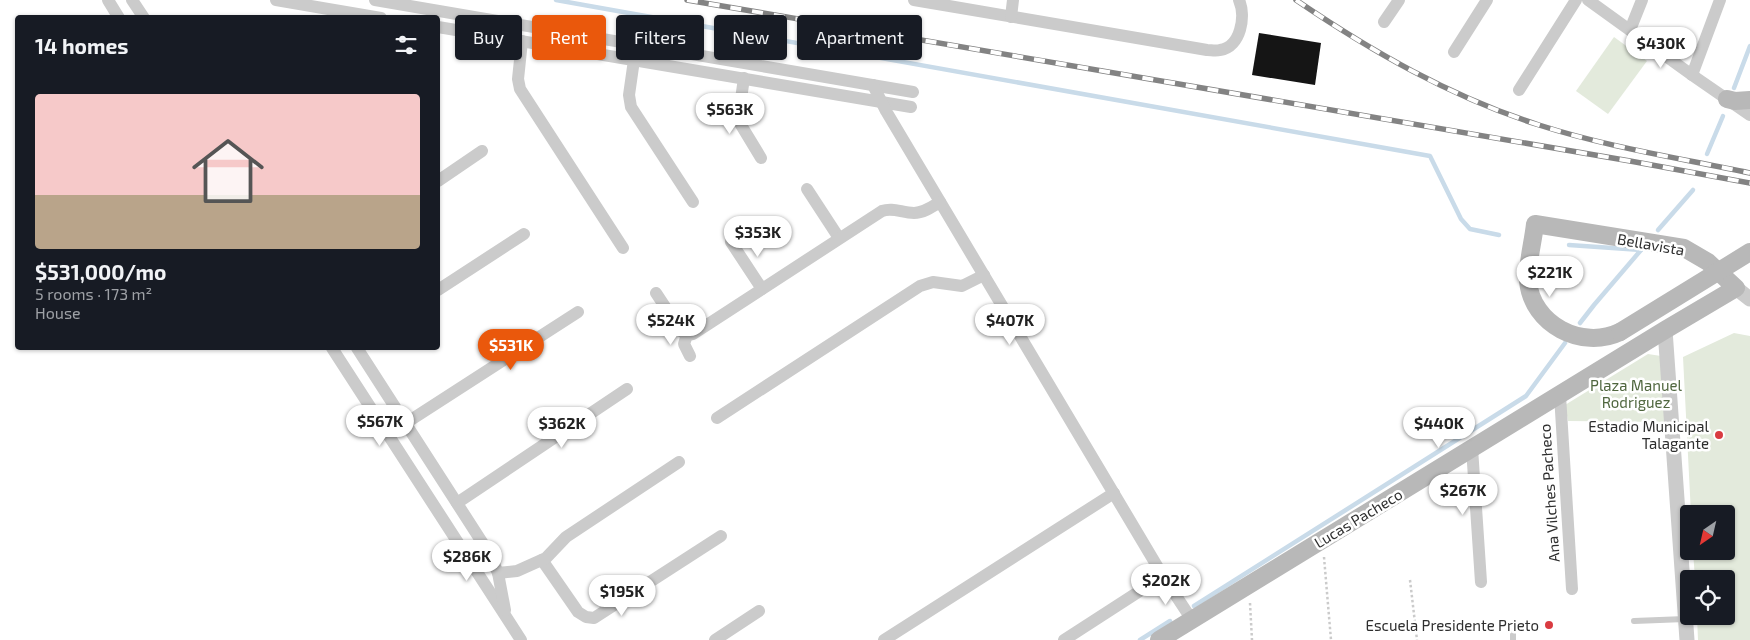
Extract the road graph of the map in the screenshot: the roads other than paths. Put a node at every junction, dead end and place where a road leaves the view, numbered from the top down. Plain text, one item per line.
1 (108, 0) edge
2 (132, 0) edge
3 (276, 0) edge
4 (375, 0) edge
5 (914, 0) edge
6 (1014, 0) edge
7 (1239, 0) edge
8 (1399, 0) edge
9 (1487, 0) edge
10 (1576, 0) edge
11 (1588, 0) edge
12 (1642, 0) edge
13 (1720, 0) edge
14 (117, 15) edge
15 (142, 15) edge
16 (364, 15) edge
17 (1011, 17) junction
18 (1384, 22) dead end
19 (440, 27) edge
20 (455, 30) edge
21 (1630, 30) junction
22 (522, 41) edge
23 (1454, 52) dead end
24 (616, 57) edge
25 (520, 60) edge
26 (634, 60) joint
27 (1692, 75) junction
28 (744, 78) junction
29 (874, 85) junction
30 (1519, 90) dead end
31 (914, 92) dead end
32 (1727, 99) junction
33 (1750, 100) edge
34 (880, 101) junction
35 (911, 107) dead end
36 (1750, 115) edge
37 (482, 151) dead end
38 (761, 158) dead end
39 (440, 180) edge
40 (807, 190) dead end
41 (694, 202) dead end
42 (940, 202) junction
43 (524, 234) dead end
44 (839, 238) junction
45 (731, 242) dead end
46 (623, 248) dead end
47 (1750, 252) edge
48 (984, 275) junction
49 (762, 288) junction
50 (440, 289) edge
51 (656, 293) dead end
52 (1743, 294) edge
53 (578, 312) dead end
54 (1665, 330) junction
55 (687, 335) junction
56 (333, 350) edge
57 (358, 350) edge
58 (690, 356) dead end
59 (627, 389) dead end
60 (1560, 396) junction
61 (717, 418) dead end
62 (406, 423) junction
63 (1472, 448) junction
64 (679, 462) dead end
65 (1114, 493) junction
66 (457, 503) junction
67 (721, 536) dead end
68 (542, 560) junction
69 (1682, 570) edge
70 (498, 573) junction
71 (1163, 576) junction
72 (1481, 582) dead end
73 (1572, 589) dead end
74 (759, 611) dead end
75 (506, 618) junction
76 (1192, 620) junction
77 (1680, 620) edge
78 (1634, 621) dead end
79 (1685, 625) edge
80 (1513, 630) dead end
81 (1168, 637) edge
82 (521, 640) edge
83 (715, 640) edge
84 (884, 640) edge
85 (1064, 640) edge
86 (1513, 640) edge
87 (1686, 640) edge

1 - 14 street
2 - 15 street
3 - 16 street
4 - 29 street
5 - 17 street
6 - 17 street
7 - 17 street
8 - 18 street
9 - 23 street
10 - 30 street
11 - 21 street
12 - 21 street
13 - 27 street
19 - 20 street
21 - 27 street
22 - 24 street
25 - 46 street
26 - 28 street
26 - 41 street
27 - 32 street
28 - 34 street
28 - 38 street
29 - 31 street
29 - 34 street
32 - 33 main road
32 - 36 street
34 - 35 street
34 - 42 street
37 - 39 street
40 - 44 street
42 - 44 street
42 - 48 street
43 - 50 street
44 - 49 street
45 - 49 street
47 - 52 main road, Bellavista, bridge
48 - 61 street
48 - 65 street
49 - 55 street
51 - 55 street
52 - 54 main road, Lucas Pacheco
53 - 62 street
54 - 60 main road, Lucas Pacheco
54 - 69 street
55 - 58 street
56 - 75 street
57 - 62 street
59 - 66 street
60 - 63 main road, Lucas Pacheco
60 - 73 street, Ana Vilches Pacheco
62 - 66 street
63 - 72 street
63 - 76 main road, Lucas Pacheco
64 - 68 street
65 - 71 street
65 - 84 street
66 - 70 street
67 - 68 street
68 - 70 street
70 - 75 street
71 - 76 street
71 - 85 street
74 - 83 street
75 - 82 street
76 - 81 main road, Lucas Pacheco
77 - 78 lane
79 - 87 street
80 - 86 lane

